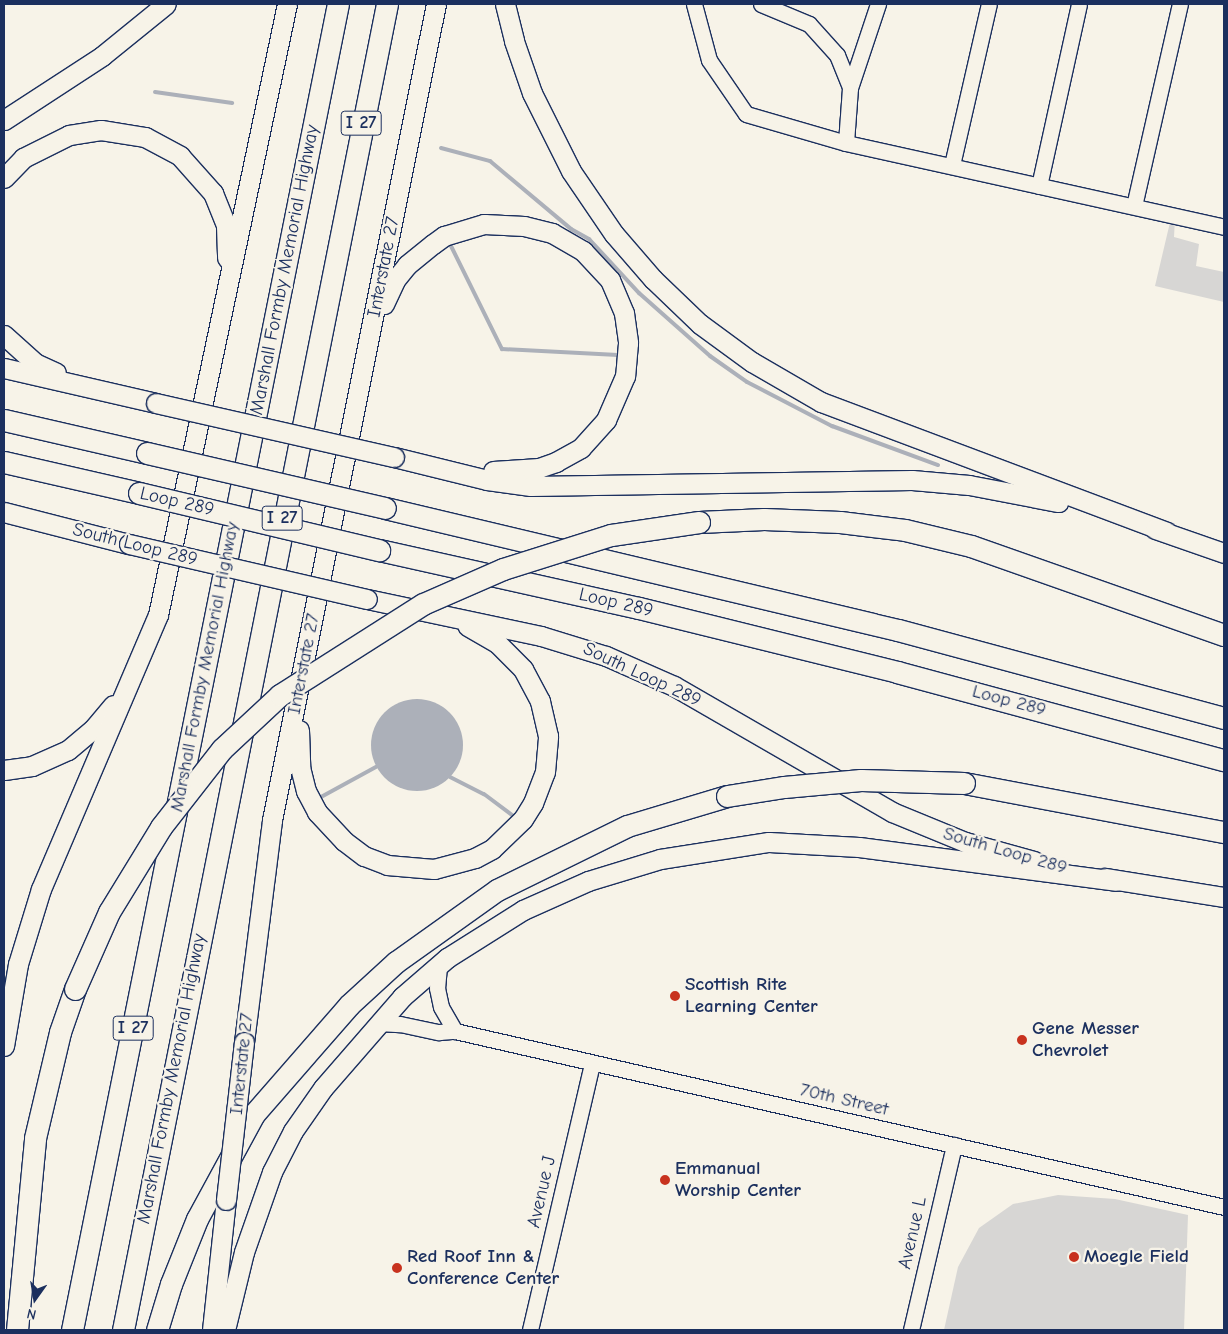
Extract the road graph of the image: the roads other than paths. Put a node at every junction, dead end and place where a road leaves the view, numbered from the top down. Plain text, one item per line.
1 (166, 4) edge
2 (287, 4) edge
3 (338, 4) edge
4 (387, 4) edge
5 (436, 4) edge
6 (505, 4) edge
7 (694, 4) edge
8 (762, 4) edge
9 (878, 4) edge
10 (989, 4) edge
11 (1079, 4) edge
12 (1180, 4) edge
13 (850, 88) junction
14 (4, 120) edge
15 (846, 143) junction
16 (952, 165) junction
17 (4, 178) edge
18 (1039, 186) junction
19 (1134, 206) junction
20 (1224, 226) edge
21 (4, 335) edge
22 (371, 335) junction
23 (219, 337) junction
24 (4, 368) edge
25 (99, 389) junction
26 (4, 420) edge
27 (4, 462) edge
28 (444, 471) junction
29 (4, 512) edge
30 (4, 522) edge
31 (49, 524) junction
32 (1166, 532) junction
33 (1224, 553) edge
34 (158, 615) junction
35 (443, 615) junction
36 (1224, 635) edge
37 (306, 658) junction
38 (1224, 718) edge
39 (1224, 760) edge
40 (4, 770) edge
41 (1224, 832) edge
42 (1116, 881) junction
43 (1224, 897) edge
44 (439, 966) junction
45 (378, 1023) junction
46 (455, 1031) junction
47 (4, 1046) edge
48 (592, 1063) junction
49 (954, 1145) junction
50 (1224, 1207) edge
51 (16, 1330) edge
52 (72, 1330) edge
53 (123, 1330) edge
54 (158, 1330) edge
55 (212, 1330) edge
56 (225, 1330) edge
57 (530, 1330) edge
58 (911, 1330) edge

1 - 14 main road
2 - 23 main road
3 - 52 highway, Marshall Formby Memorial Highway / I 27
4 - 53 highway, Marshall Formby Memorial Highway / I 27
5 - 22 main road, Interstate 27
6 - 32 main road
7 - 15 street
8 - 13 street
9 - 13 street
10 - 16 street
11 - 18 street
12 - 19 street
13 - 15 street
15 - 16 street
16 - 18 street
17 - 23 main road
18 - 19 street
19 - 20 street
21 - 25 main road
22 - 28 main road
22 - 37 main road, Interstate 27
23 - 34 main road
24 - 25 main road
25 - 28 main road, bridge
26 - 38 highway, Loop 289, bridge
27 - 39 highway, Loop 289, bridge
28 - 32 main road
29 - 31 main road, South Loop 289
30 - 31 main road
31 - 35 main road, South Loop 289, bridge
32 - 33 main road
34 - 40 main road
34 - 47 main road
35 - 37 main road
35 - 42 main road, South Loop 289
36 - 51 highway, bridge
37 - 55 main road, Interstate 27, bridge
41 - 54 highway, bridge
42 - 43 main road, South Loop 289
42 - 44 main road
44 - 45 main road
44 - 46 street
45 - 46 street, 70th Street
45 - 56 main road
46 - 48 street, 70th Street
48 - 49 street, 70th Street
48 - 57 street, Avenue J
49 - 50 street, 70th Street
49 - 58 street, Avenue L

